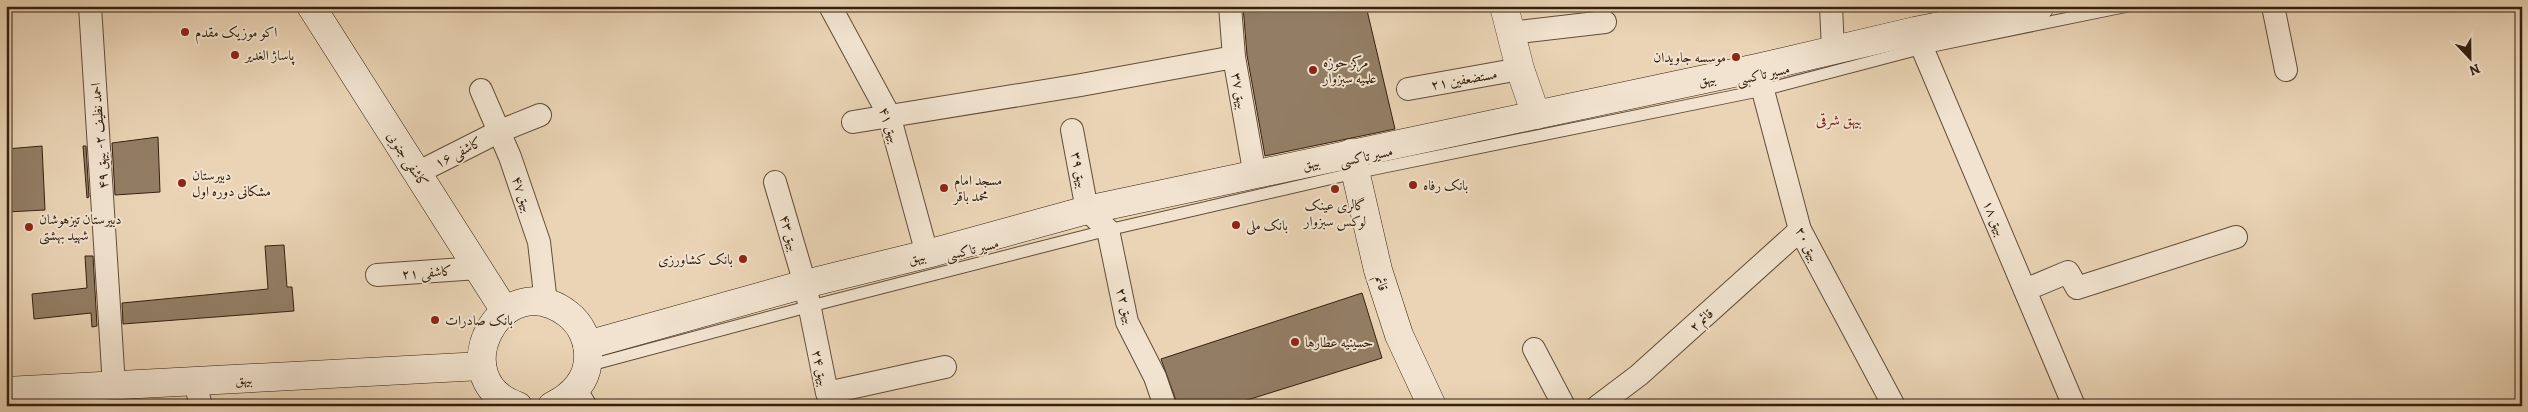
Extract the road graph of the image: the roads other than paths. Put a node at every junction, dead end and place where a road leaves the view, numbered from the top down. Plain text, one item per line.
1 (90, 6) edge
2 (311, 6) edge
3 (830, 6) edge
4 (1230, 6) edge
5 (1504, 6) edge
6 (1831, 6) edge
7 (2040, 6) edge
8 (2128, 6) edge
9 (2272, 6) edge
10 (1605, 22) dead end
11 (1510, 33) junction
12 (1919, 40) junction
13 (1834, 50) junction
14 (1234, 57) junction
15 (1520, 69) junction
16 (2286, 70) dead end
17 (1760, 79) junction
18 (1408, 89) dead end
19 (481, 90) dead end
20 (540, 115) dead end
21 (889, 115) junction
22 (1536, 115) junction
23 (853, 122) dead end
24 (500, 130) junction
25 (1072, 130) dead end
26 (1353, 163) junction
27 (417, 173) junction
28 (1255, 176) junction
29 (776, 182) dead end
30 (1087, 210) junction
31 (1108, 230) junction
32 (1800, 230) junction
33 (2236, 236) dead end
34 (927, 254) junction
35 (478, 268) junction
36 (377, 275) dead end
37 (2025, 290) junction
38 (806, 295) junction
39 (546, 303) junction
40 (505, 311) junction
41 (1534, 349) dead end
42 (482, 366) junction
43 (945, 367) dead end
44 (114, 386) junction
45 (574, 388) edge
46 (6, 391) edge
47 (198, 394) edge
48 (518, 406) edge
49 (1165, 406) edge
50 (1432, 406) edge
51 (1564, 406) edge
52 (1598, 406) edge
53 (1894, 406) edge
54 (2074, 406) edge

1 - 44 street, احمد نظیف ۲- بیهق ۴۹
2 - 27 main road, کاشفی جنوبی
3 - 21 street, بیهق ۴۱
4 - 14 street, بیهق ۳۷
5 - 11 main road
6 - 13 street
7 - 12 main road, بیهق
8 - 12 lane, مسیر تاکسی
9 - 16 street
10 - 11 street
11 - 15 main road
12 - 13 main road, بیهق
12 - 17 lane, مسیر تاکسی
12 - 37 street, بیهق ۱۸
13 - 17 main road, بیهق
14 - 21 street
14 - 28 street, بیهق ۳۷
15 - 18 street, مستضعفین ۲۱
15 - 22 main road
17 - 22 main road, بیهق
17 - 26 lane, مسیر تاکسی
17 - 32 street, بیهق ۲۰
19 - 24 street, بیهق ۴۷
20 - 24 street, کاشفی ۱۶
21 - 23 street
21 - 34 street, بیهق ۴۱
22 - 26 main road, بیهق
24 - 27 street, کاشفی ۱۶
24 - 39 street, بیهق ۴۷
25 - 30 street, بیهق ۳۹
26 - 28 main road, بیهق
26 - 31 lane, مسیر تاکسی
26 - 50 main road, قائم
27 - 35 main road, کاشفی جنوبی
28 - 30 main road, بیهق
29 - 38 street, بیهق ۴۳
30 - 31 street
30 - 34 main road, بیهق
31 - 38 lane, مسیر تاکسی
31 - 49 street, بیهق ۲۲
32 - 52 street, قائم ۲
32 - 53 street, بیهق ۲۰
33 - 37 street
34 - 38 main road, بیهق
35 - 36 street, کاشفی ۲۱
35 - 40 main road, کاشفی جنوبی
37 - 54 street, بیهق ۱۸
38 - 43 street, بیهق ۲۴
38 - 45 main road, بیهق
39 - 40 main road
39 - 45 main road
40 - 42 main road
41 - 51 street
42 - 47 main road, بیهق
42 - 48 main road
44 - 46 main road, بیهق
44 - 47 main road, بیهق

